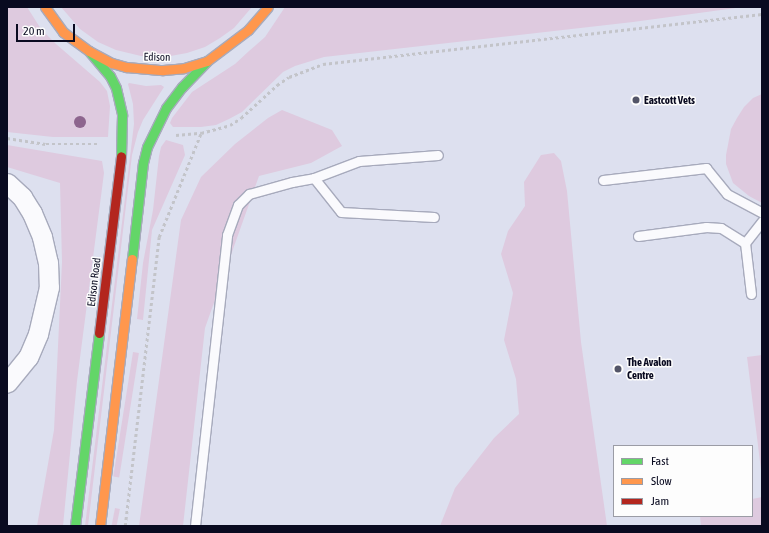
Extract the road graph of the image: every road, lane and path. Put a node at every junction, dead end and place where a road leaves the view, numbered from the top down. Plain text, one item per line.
1 (45, 7) edge
2 (268, 7) edge
3 (762, 14) edge
4 (88, 51) junction
5 (207, 61) junction
6 (201, 133) junction
7 (173, 136) dead end
8 (7, 138) edge
9 (98, 144) dead end
10 (438, 155) dead end
11 (314, 178) junction
12 (603, 180) dead end
13 (7, 183) edge
14 (762, 213) edge
15 (434, 217) dead end
16 (762, 221) edge
17 (638, 236) dead end
18 (744, 243) junction
19 (750, 294) dead end
20 (7, 383) edge
21 (75, 526) edge
22 (100, 526) edge
23 (124, 526) edge
24 (195, 526) edge

1 - 4 main road, Edison
2 - 5 main road, Edison
3 - 6 path
4 - 5 main road, Edison
4 - 21 main road, Edison Road
5 - 22 main road
6 - 7 path
6 - 23 path
8 - 9 path
10 - 11 lane
11 - 15 lane
11 - 24 lane
12 - 14 lane
13 - 20 street
16 - 18 lane
17 - 18 lane
18 - 19 lane

